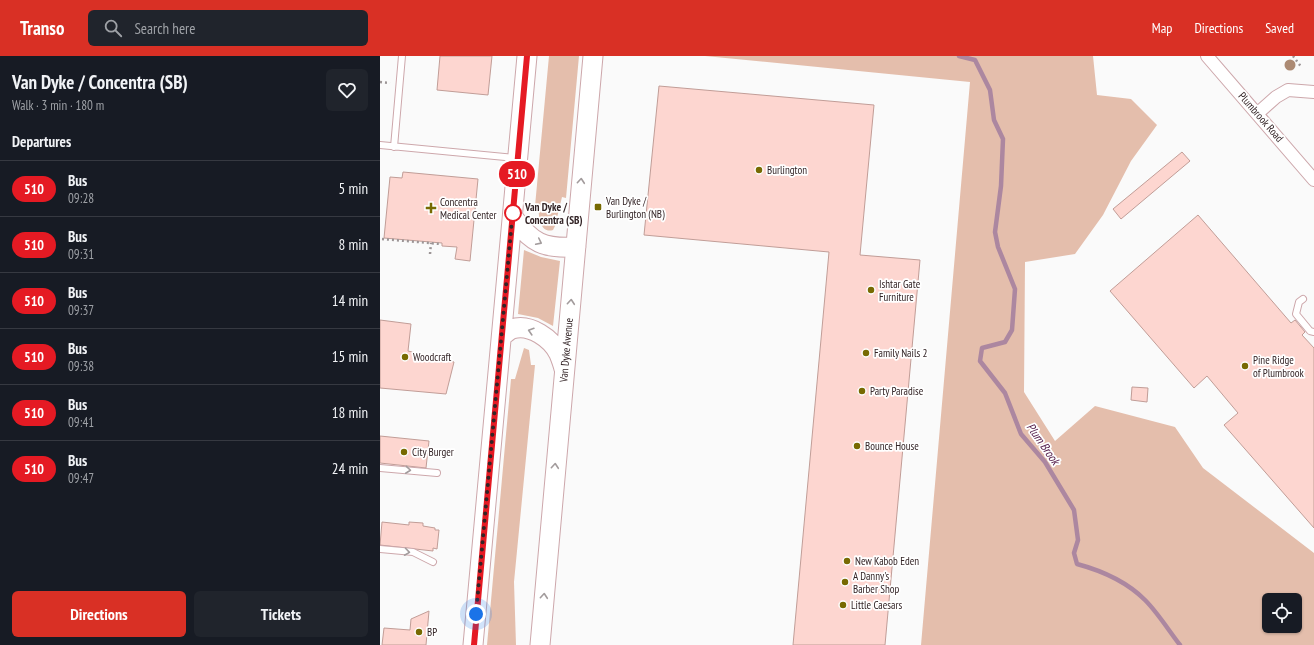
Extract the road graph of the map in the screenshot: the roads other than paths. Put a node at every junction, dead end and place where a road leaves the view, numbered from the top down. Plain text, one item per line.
1 (402, 56) edge
2 (527, 56) edge
3 (593, 56) edge
4 (1207, 56) edge
5 (1314, 92) edge
6 (1258, 113) junction
7 (380, 146) edge
8 (394, 147) junction
9 (518, 159) junction
10 (1314, 180) edge
11 (513, 217) junction
12 (576, 247) junction
13 (1303, 299) dead end
14 (1314, 332) edge
15 (502, 336) junction
16 (564, 369) junction
17 (380, 468) edge
18 (437, 473) dead end
19 (380, 549) edge
20 (433, 562) dead end
21 (474, 645) edge
22 (540, 645) edge

1 - 8 lane
2 - 9 main road
12 -> 3 main road, Van Dyke Avenue
4 - 6 street, Plumbrook Road
5 - 6 street
6 - 10 street, Plumbrook Road
7 - 8 lane
8 - 9 lane
9 - 11 main road
11 -> 12 main road
11 - 15 main road
16 -> 12 main road, Van Dyke Avenue
13 - 14 lane
16 -> 15 main road
15 - 21 main road
22 -> 16 main road, Van Dyke Avenue
17 -> 18 lane
19 -> 20 lane

